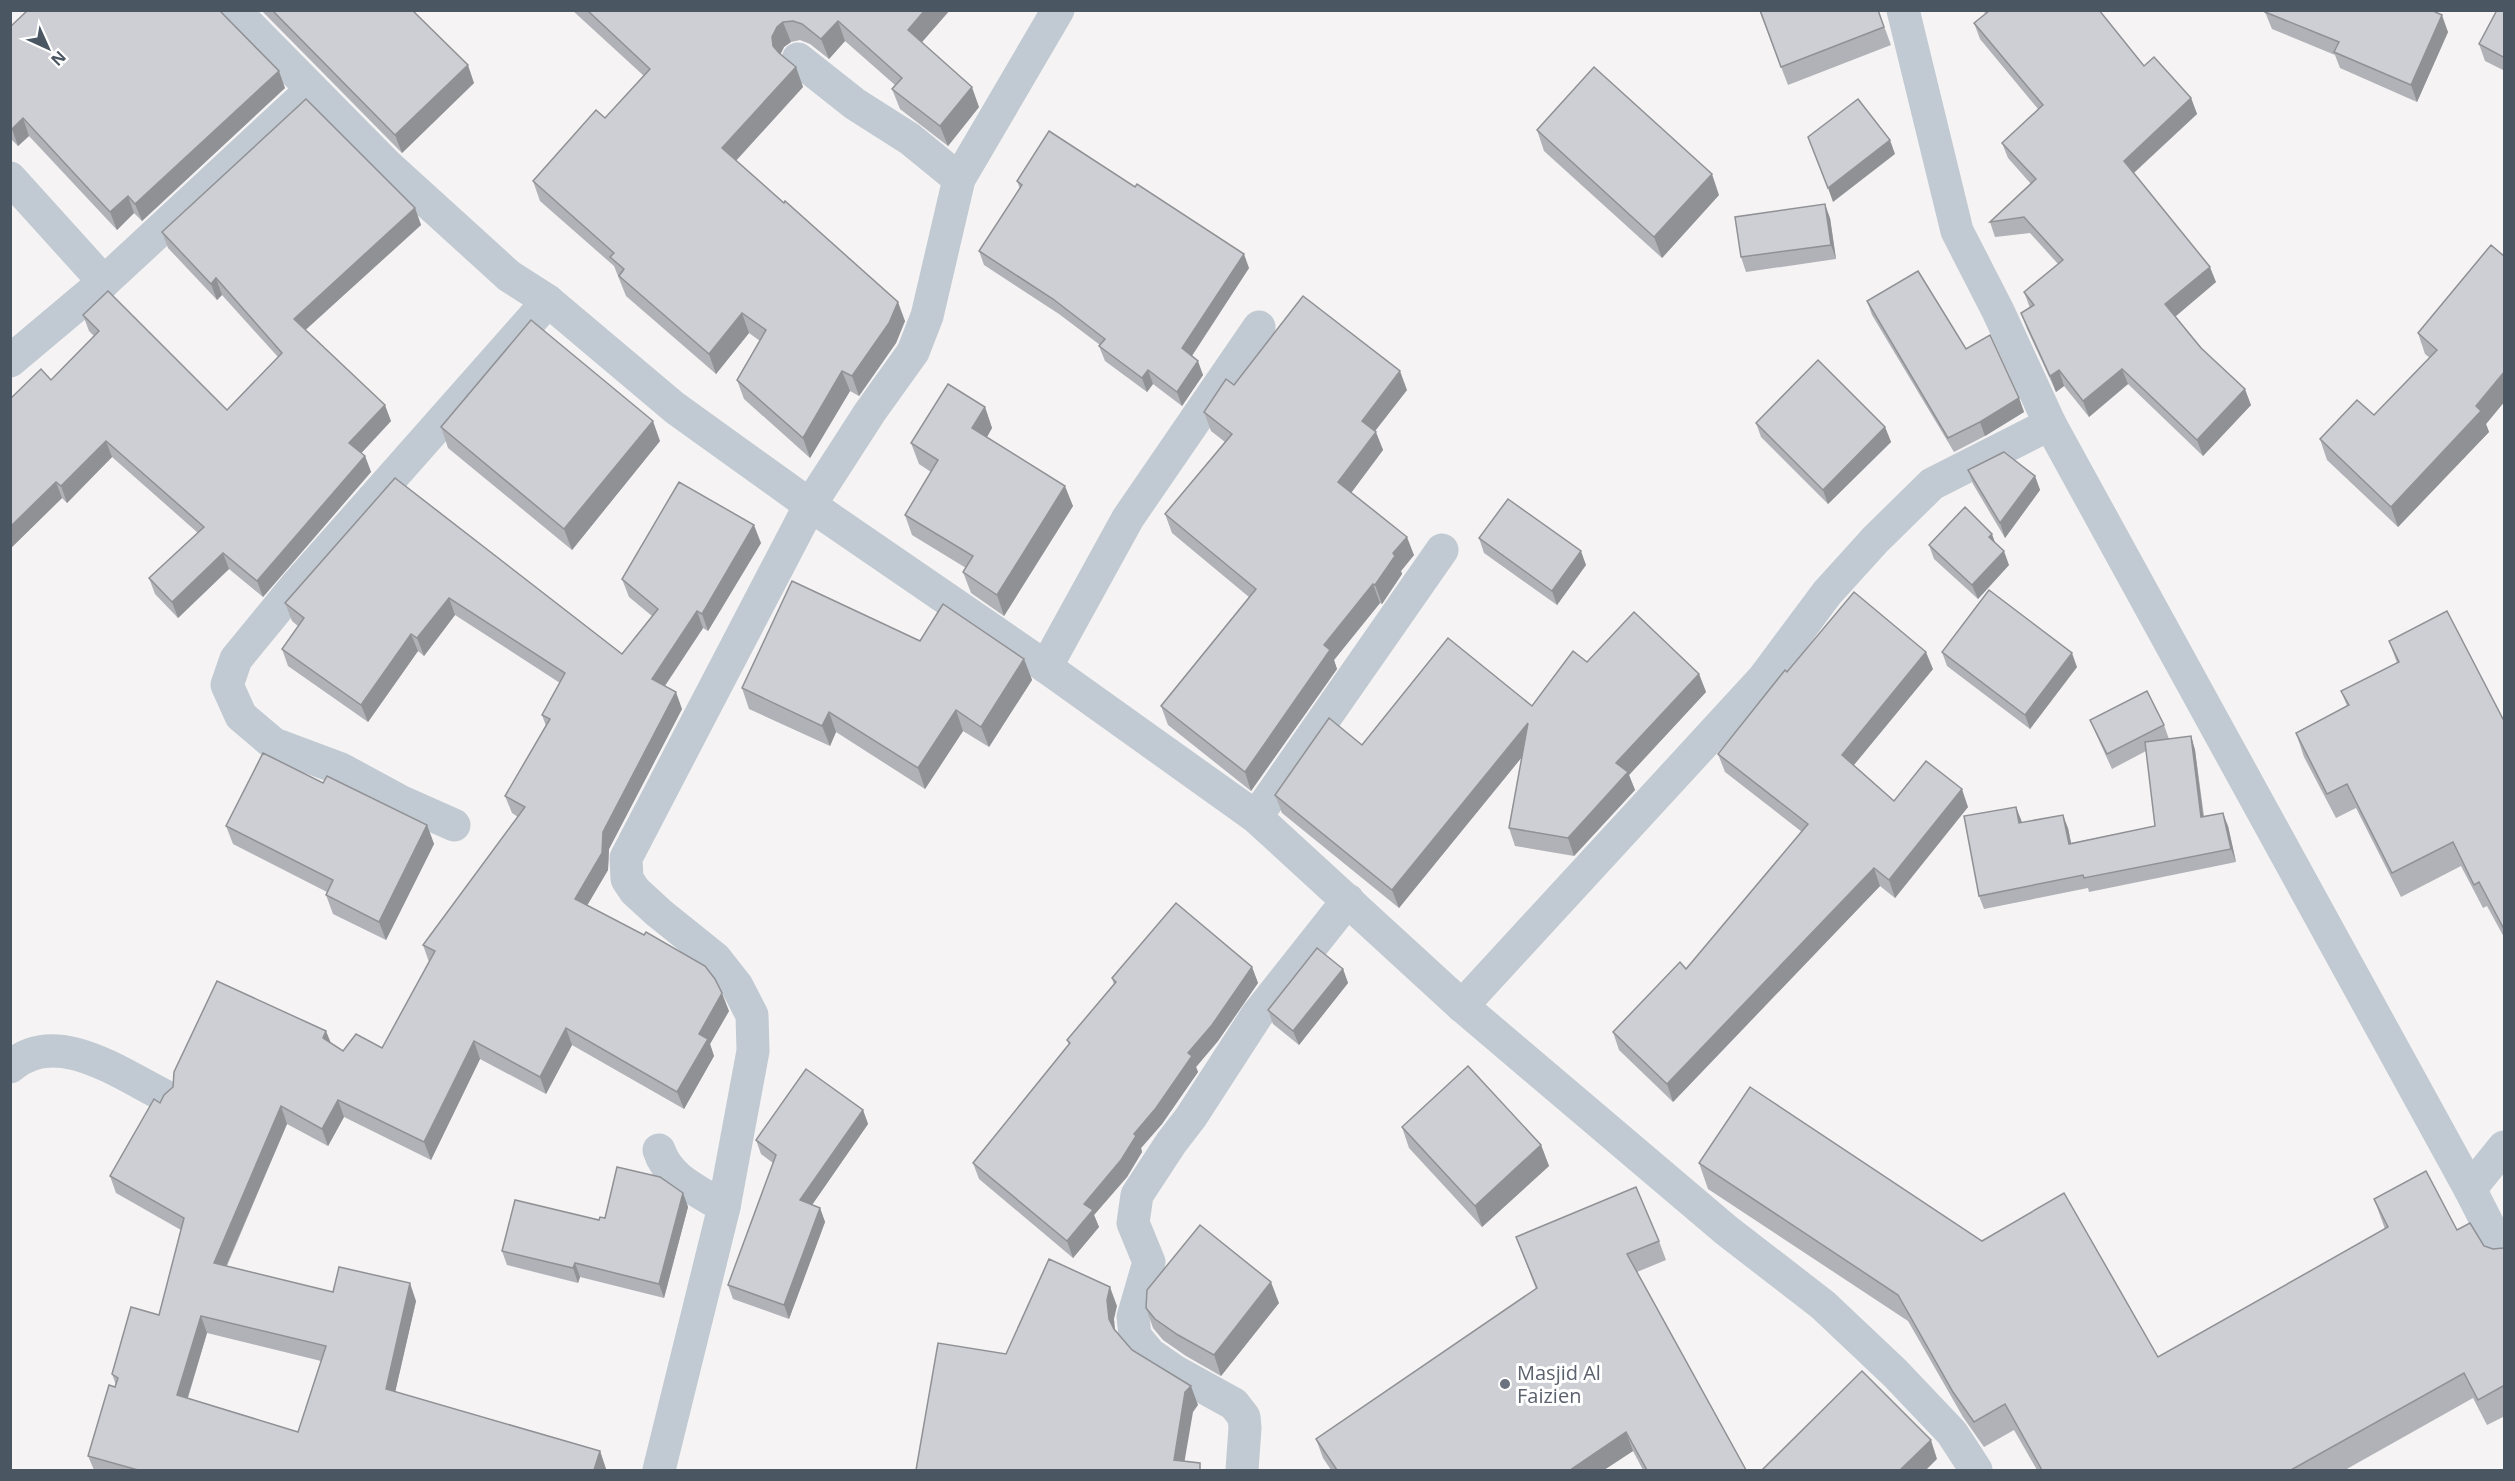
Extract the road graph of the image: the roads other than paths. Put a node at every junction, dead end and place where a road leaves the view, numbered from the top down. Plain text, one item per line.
1 (234, 10) edge
2 (1058, 10) edge
3 (1903, 10) edge
4 (798, 59) dead end
5 (311, 90) junction
6 (10, 178) edge
7 (958, 179) junction
8 (104, 282) junction
9 (548, 302) junction
10 (1260, 327) dead end
11 (10, 361) edge
12 (2050, 424) junction
13 (810, 506) junction
14 (1442, 550) dead end
15 (1046, 667) junction
16 (1256, 817) junction
17 (454, 825) dead end
18 (1348, 900) junction
19 (1462, 1006) junction
20 (10, 1067) edge
21 (163, 1095) edge
22 (2505, 1148) edge
23 (658, 1150) dead end
24 (2470, 1189) junction
25 (724, 1207) junction
26 (2505, 1256) edge
27 (659, 1470) edge
28 (1242, 1470) edge
29 (1976, 1470) edge

1 - 5 street
2 - 7 street
3 - 12 street
4 - 7 street
5 - 8 street
5 - 9 street
6 - 8 street
7 - 13 street
8 - 11 street
9 - 13 street
9 - 17 street
10 - 15 street
12 - 19 street
12 - 24 street
13 - 15 street
13 - 25 street
14 - 16 street
15 - 16 street
16 - 18 street
18 - 19 street
18 - 28 street
19 - 29 street
20 - 21 street
22 - 24 street
23 - 25 street
24 - 26 street
25 - 27 street

